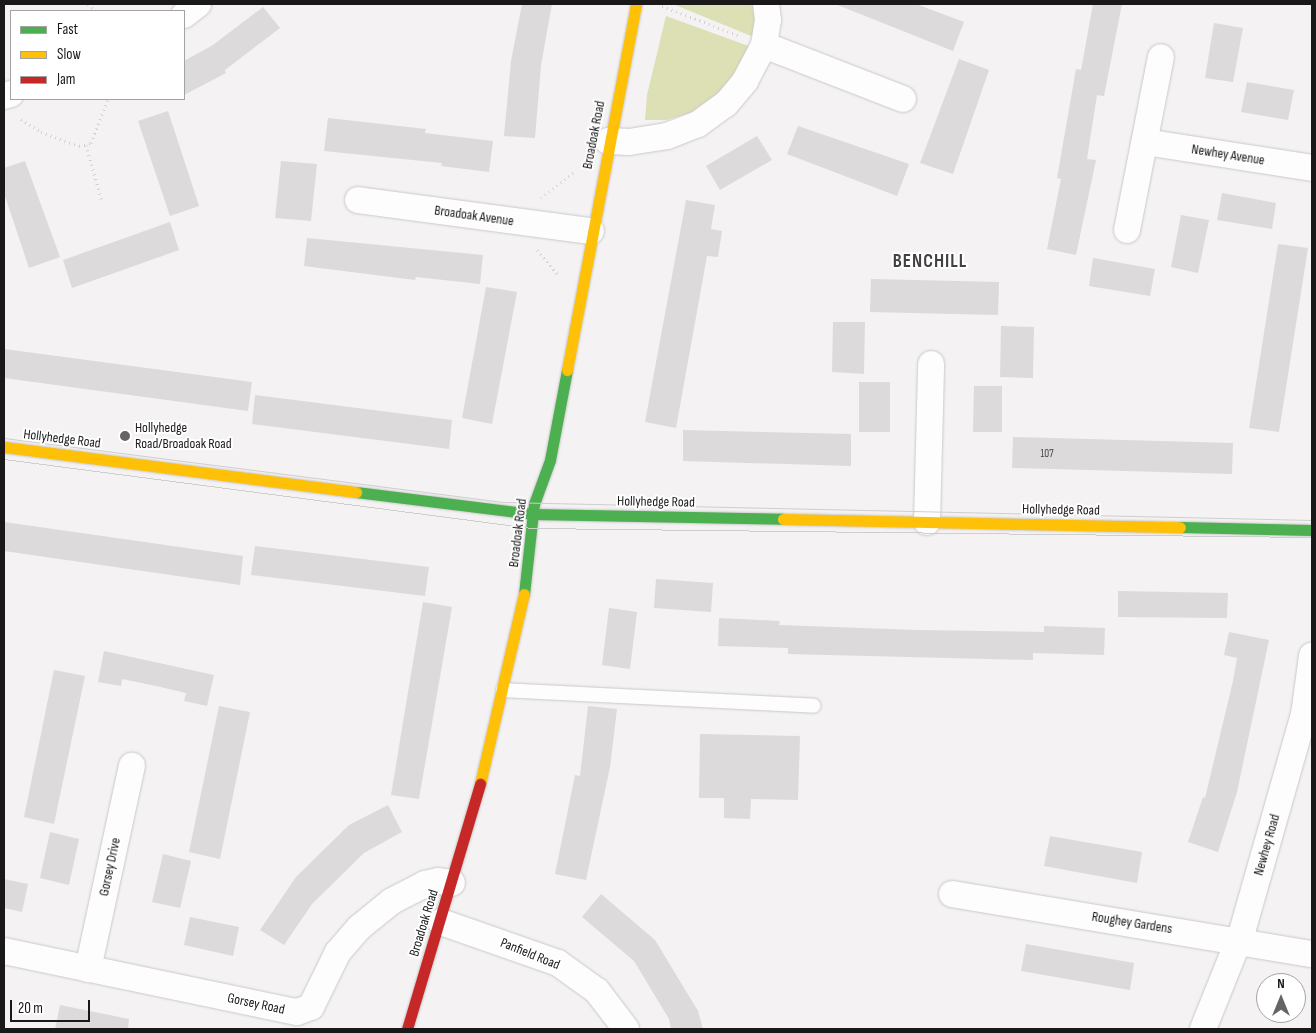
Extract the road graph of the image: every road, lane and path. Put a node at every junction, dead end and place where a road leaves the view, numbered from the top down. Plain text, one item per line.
1 (198, 4) edge
2 (636, 4) edge
3 (655, 4) edge
4 (766, 4) edge
5 (185, 15) edge
6 (764, 46) junction
7 (1161, 57) dead end
8 (903, 99) dead end
9 (108, 100) edge
10 (9, 101) edge
11 (608, 140) junction
12 (1145, 142) junction
13 (86, 144) junction
14 (1312, 168) edge
15 (358, 200) dead end
16 (102, 201) dead end
17 (1127, 230) dead end
18 (591, 231) junction
19 (931, 364) dead end
20 (4, 447) edge
21 (532, 514) junction
22 (927, 522) junction
23 (1312, 530) edge
24 (1312, 656) edge
25 (503, 690) junction
26 (814, 706) dead end
27 (132, 766) dead end
28 (452, 883) junction
29 (952, 894) dead end
30 (441, 922) junction
31 (1238, 941) junction
32 (4, 951) edge
33 (1312, 954) edge
34 (88, 969) junction
35 (407, 1029) edge
36 (626, 1029) edge
37 (1203, 1029) edge

1 - 5 street
2 - 11 street, Broadoak Road
3 - 6 path
4 - 6 street
6 - 8 street
6 - 11 street
7 - 12 street
9 - 13 path
10 - 13 path
11 - 18 street, Broadoak Road
12 - 14 street, Newhey Avenue
12 - 17 street
13 - 16 path
15 - 18 street, Broadoak Avenue
18 - 21 street, Broadoak Road
19 - 22 street
20 - 21 street, Hollyhedge Road
21 - 22 street, Hollyhedge Road
21 - 25 street, Broadoak Road
22 - 23 street, Hollyhedge Road
24 - 31 street, Newhey Road
25 - 26 lane
25 - 28 street, Broadoak Road
27 - 34 street, Gorsey Drive
28 - 30 street, Broadoak Road
28 - 34 street, Gorsey Road
29 - 31 street, Roughey Gardens
30 - 35 street, Broadoak Road
30 - 36 street, Panfield Road
31 - 33 street, Roughey Gardens
31 - 37 street, Newhey Road
32 - 34 street, Gorsey Road

